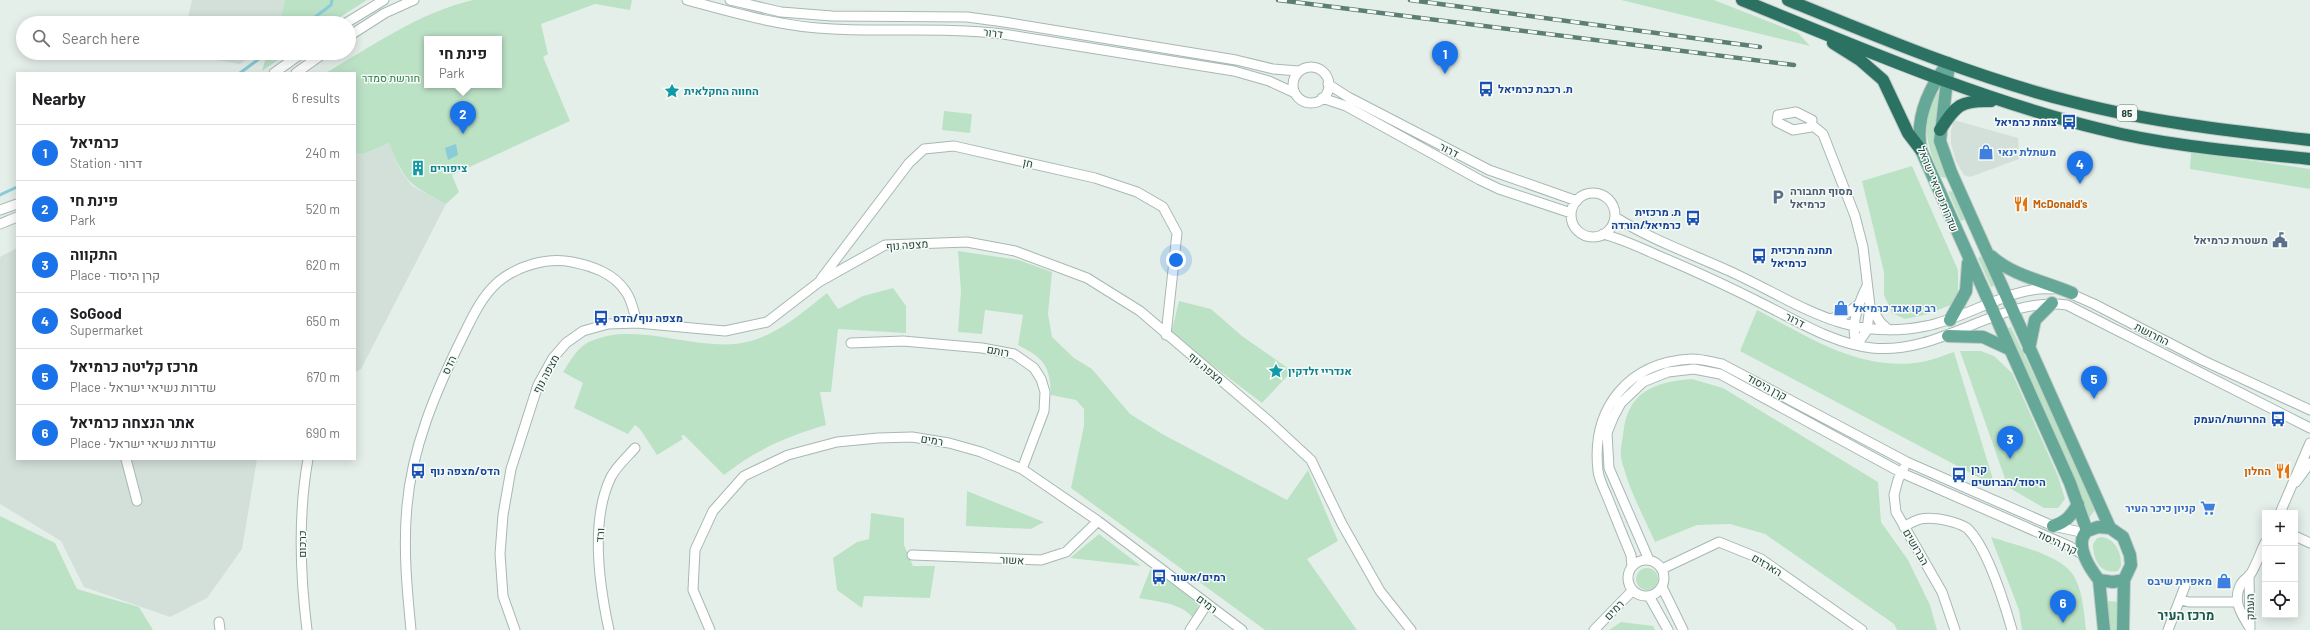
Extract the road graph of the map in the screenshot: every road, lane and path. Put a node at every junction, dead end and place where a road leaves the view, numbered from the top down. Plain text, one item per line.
1 (384, 0) edge
2 (414, 0) edge
3 (687, 0) edge
4 (730, 0) edge
5 (1742, 0) edge
6 (1788, 0) edge
7 (356, 17) edge
8 (1801, 24) junction
9 (356, 32) edge
10 (292, 60) edge
11 (314, 60) edge
12 (1948, 63) junction
13 (1299, 71) junction
14 (275, 72) edge
15 (297, 72) edge
16 (1942, 81) junction
17 (1328, 84) junction
18 (1295, 93) junction
19 (1322, 98) junction
20 (2007, 102) junction
21 (1812, 125) dead end
22 (1940, 130) junction
23 (2310, 140) edge
24 (1921, 150) junction
25 (2310, 159) edge
26 (1577, 200) junction
27 (16, 204) edge
28 (0, 210) edge
29 (1571, 213) junction
30 (16, 217) edge
31 (1615, 217) junction
32 (0, 224) edge
33 (1603, 234) junction
34 (1676, 249) junction
35 (1988, 253) junction
36 (1968, 258) junction
37 (1669, 260) junction
38 (819, 282) junction
39 (1867, 286) junction
40 (2072, 293) junction
41 (2007, 298) junction
42 (2052, 303) junction
43 (1858, 305) junction
44 (1989, 305) junction
45 (1870, 306) junction
46 (2013, 310) junction
47 (1995, 317) junction
48 (1829, 319) junction
49 (1950, 320) junction
50 (637, 323) junction
51 (1855, 327) junction
52 (1867, 330) junction
53 (1889, 330) junction
54 (1166, 335) junction
55 (1948, 336) junction
56 (851, 343) dead end
57 (1857, 345) junction
58 (2009, 349) junction
59 (2029, 349) junction
60 (2310, 410) edge
61 (2310, 428) edge
62 (2310, 443) edge
63 (635, 448) dead end
64 (126, 460) edge
65 (308, 460) edge
66 (1907, 462) junction
67 (2310, 463) edge
68 (1022, 468) junction
69 (1902, 473) junction
70 (2293, 486) junction
71 (137, 501) dead end
72 (2078, 504) junction
73 (2281, 510) edge
74 (1098, 521) junction
75 (2053, 526) junction
76 (1904, 527) junction
77 (2110, 528) junction
78 (2086, 532) junction
79 (2298, 537) edge
80 (2310, 543) edge
81 (2264, 546) edge
82 (912, 555) dead end
83 (2085, 556) junction
84 (1649, 560) junction
85 (1632, 567) junction
86 (1662, 569) junction
87 (2099, 580) junction
88 (2124, 580) junction
89 (2186, 586) dead end
90 (1662, 587) junction
91 (1633, 590) junction
92 (1649, 596) junction
93 (2181, 600) junction
94 (2233, 602) dead end
95 (1207, 604) junction
96 (2251, 629) edge
97 (307, 630) edge
98 (411, 630) edge
99 (515, 630) edge
100 (609, 630) edge
101 (710, 630) edge
102 (1190, 630) edge
103 (1242, 630) edge
104 (1411, 630) edge
105 (1594, 630) edge
106 (1668, 630) edge
107 (1683, 630) edge
108 (1862, 630) edge
109 (1955, 630) edge
110 (2012, 630) edge
111 (2104, 630) edge
112 (2123, 630) edge
113 (2168, 630) edge

1 - 7 street
2 - 9 street
3 - 18 street, דרור
4 - 13 street, דרור
5 - 8 highway, 85
6 - 12 highway, 85
8 - 16 highway, 85
8 - 24 highway
10 - 14 street
11 - 15 street
12 - 16 main road, שדרות נשיאי ישראל
12 - 23 highway, 85
13 - 17 street
13 - 18 street
16 - 20 highway, 85
16 - 22 main road, שדרות נשיאי ישראל
16 - 24 main road, שדרות נשיאי ישראל
17 - 19 street
17 - 26 street, דרור
18 - 19 street
19 - 29 street, דרור
20 - 22 highway
20 - 25 highway, 85
21 - 39 street
22 - 35 main road, שדרות נשיאי ישראל
24 - 36 main road, שדרות נשיאי ישראל
26 - 29 street
26 - 31 street
27 - 28 street
29 - 33 street
30 - 32 street
31 - 33 street
31 - 34 street, דרור
33 - 37 street, דרור
34 - 37 street
34 - 48 street, דרור
35 - 40 main road
35 - 41 main road, שדרות נשיאי ישראל
36 - 44 main road, שדרות נשיאי ישראל
36 - 49 main road
37 - 57 street, דרור
38 - 50 street, מצפה נוף
38 - 54 street, מצפה נוף
38 - 54 street, חן
39 - 43 street
39 - 45 street
40 - 41 street, החרושת
40 - 60 street, החרושת
41 - 44 street, החרושת
41 - 46 main road, שדרות נשיאי ישראל
42 - 46 street, החרושת
42 - 59 main road
42 - 61 street, החרושת
43 - 48 street
43 - 51 street
44 - 47 main road, שדרות נשיאי ישראל
44 - 49 street, דרור
45 - 52 street
45 - 53 street
46 - 47 street, החרושת
46 - 59 main road, שדרות נשיאי ישראל
47 - 55 street, דרור
47 - 58 main road, שדרות נשיאי ישראל
48 - 51 street, דרור
49 - 53 street, דרור
50 - 98 street, הדס
50 - 99 street, מצפה נוף
51 - 52 street, דרור
51 - 57 street
52 - 53 street, דרור
52 - 57 street
54 - 104 street, מצפה נוף
55 - 57 street, דרור
55 - 58 main road
56 - 68 street, רותם
58 - 72 main road, שדרות נשיאי ישראל
59 - 77 main road, שדרות נשיאי ישראל
62 - 70 street
63 - 100 street, ורד
64 - 71 street
65 - 97 street, כרכום
66 - 69 street, הברושים
66 - 75 street, קרן היסוד
66 - 85 street, קרן היסוד
67 - 70 street
68 - 74 street, רמים
68 - 101 street, רמים
69 - 76 street, הברושים
69 - 83 street, קרן היסוד
69 - 84 street, קרן היסוד
70 - 73 street
72 - 75 main road
72 - 78 main road, שדרות נשיאי ישראל
74 - 82 street, אשור
74 - 95 street, רמים
75 - 78 street, קרן היסוד
76 - 109 street, הברושים
76 - 110 street
77 - 78 main road
77 - 88 main road
78 - 83 main road
79 - 80 street
81 - 96 street, העמק
83 - 87 main road
84 - 85 street
84 - 86 street
85 - 91 street
86 - 90 street
86 - 108 street, הארזים
87 - 88 main road
87 - 111 main road
88 - 112 main road
89 - 93 street
90 - 92 street
90 - 107 street
91 - 92 street
91 - 105 street, רמים
92 - 106 street
93 - 94 street
93 - 113 street
95 - 102 street
95 - 103 street, רמים

